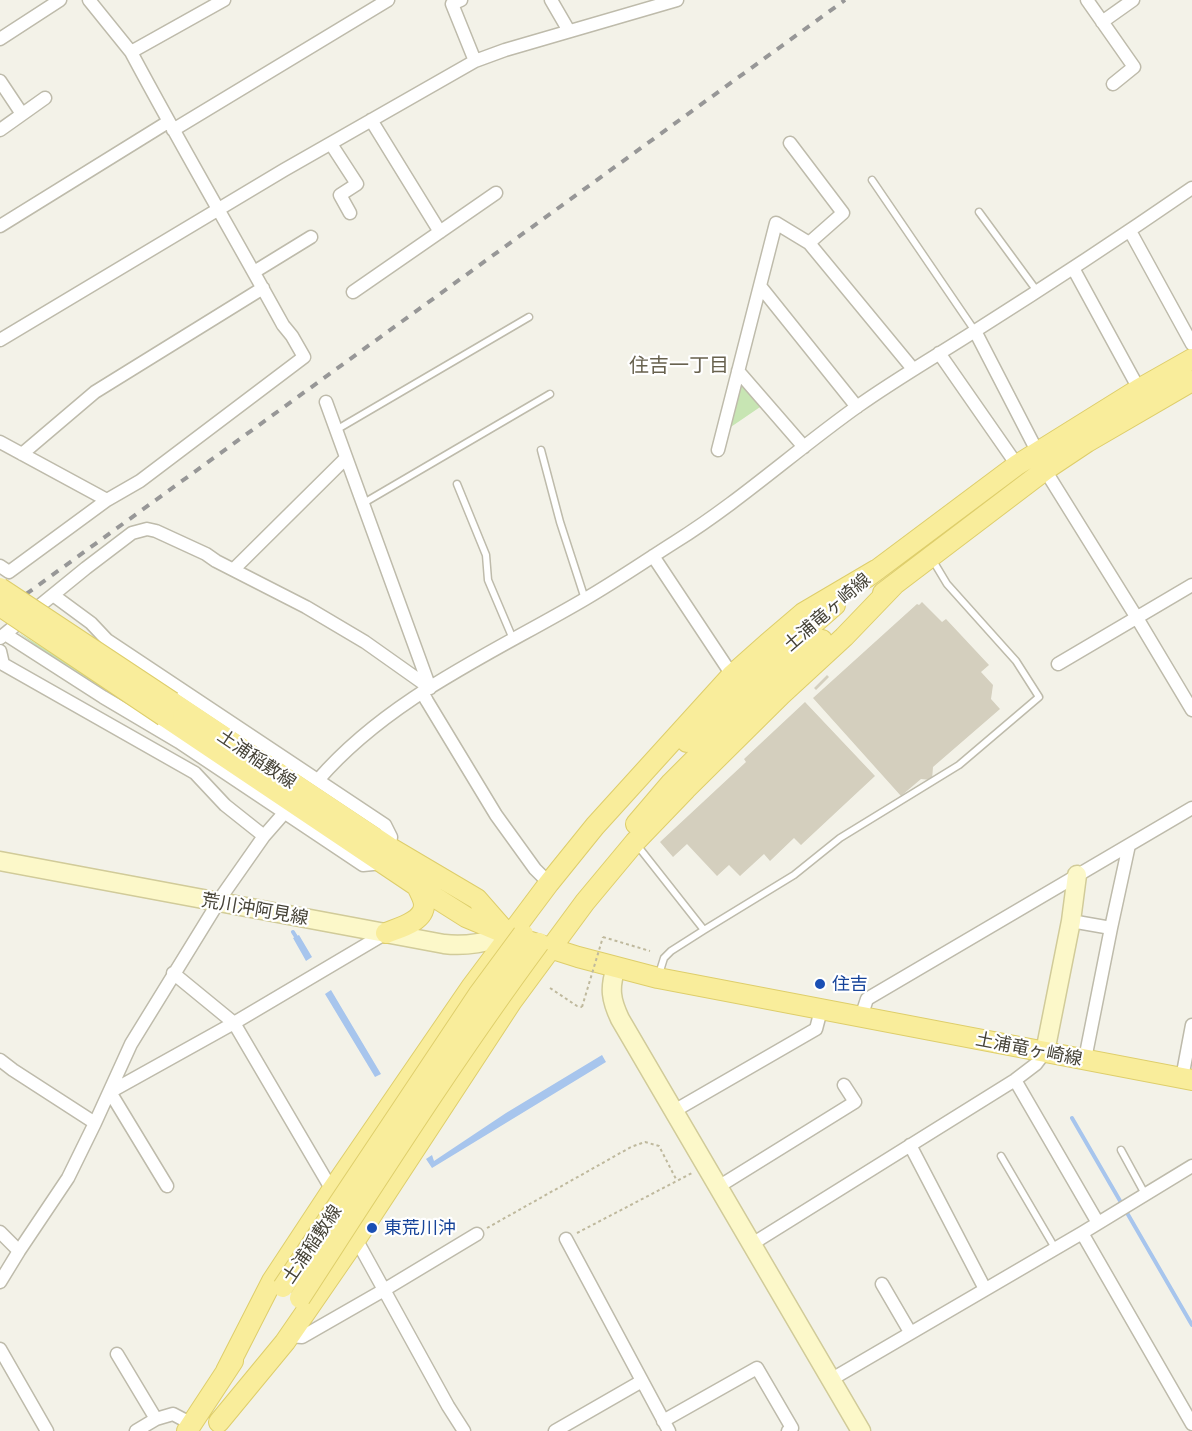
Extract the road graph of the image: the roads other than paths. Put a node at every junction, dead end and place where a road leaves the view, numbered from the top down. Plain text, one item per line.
1 (60, 0) edge
2 (89, 0) edge
3 (224, 0) edge
4 (388, 0) edge
5 (461, 0) edge
6 (551, 0) edge
7 (677, 0) edge
8 (1087, 0) edge
9 (1133, 0) edge
10 (1102, 22) junction
11 (569, 31) junction
12 (0, 39) edge
13 (131, 52) junction
14 (475, 61) junction
15 (0, 81) edge
16 (1113, 84) dead end
17 (45, 98) dead end
18 (22, 114) junction
19 (371, 120) junction
20 (171, 126) junction
21 (0, 130) edge
22 (790, 143) dead end
23 (331, 144) junction
24 (872, 180) dead end
25 (1192, 188) edge
26 (496, 193) dead end
27 (220, 210) junction
28 (979, 212) dead end
29 (350, 213) dead end
30 (0, 226) edge
31 (1130, 231) junction
32 (440, 232) junction
33 (311, 237) dead end
34 (809, 243) junction
35 (1073, 268) junction
36 (254, 272) junction
37 (760, 286) junction
38 (263, 288) junction
39 (1037, 291) junction
40 (353, 292) dead end
41 (529, 317) dead end
42 (975, 331) junction
43 (0, 340) edge
44 (1192, 344) edge
45 (939, 353) junction
46 (1192, 359) edge
47 (913, 369) junction
48 (738, 371) junction
49 (1192, 381) edge
50 (1139, 389) junction
51 (550, 394) dead end
52 (326, 402) dead end
53 (857, 407) junction
54 (336, 430) junction
55 (0, 442) edge
56 (804, 447) junction
57 (541, 450) dead end
58 (718, 450) dead end
59 (1037, 451) junction
60 (21, 454) junction
61 (346, 458) junction
62 (1017, 465) junction
63 (1045, 470) junction
64 (457, 484) dead end
65 (107, 500) junction
66 (362, 504) junction
67 (652, 556) junction
68 (930, 557) junction
69 (0, 566) edge
70 (234, 569) junction
71 (876, 570) junction
72 (894, 585) junction
73 (1192, 585) edge
74 (0, 588) edge
75 (53, 595) junction
76 (585, 599) junction
77 (0, 606) edge
78 (1137, 618) junction
79 (2, 636) edge
80 (513, 639) junction
81 (1, 660) edge
82 (1058, 663) dead end
83 (732, 675) junction
84 (762, 681) junction
85 (426, 690) junction
86 (168, 709) junction
87 (1192, 710) edge
88 (179, 742) junction
89 (199, 755) junction
90 (169, 758) junction
91 (189, 770) junction
92 (318, 780) junction
93 (1192, 808) edge
94 (285, 812) junction
95 (264, 836) junction
96 (635, 842) junction
97 (1129, 845) junction
98 (387, 855) junction
99 (0, 861) edge
100 (1077, 875) junction
101 (549, 882) junction
102 (417, 886) junction
103 (218, 902) junction
104 (1071, 921) junction
105 (1111, 928) junction
106 (704, 930) junction
107 (386, 933) junction
108 (530, 940) junction
109 (616, 968) junction
110 (173, 973) junction
111 (658, 978) junction
112 (821, 1010) junction
113 (861, 1017) junction
114 (234, 1023) junction
115 (1192, 1025) edge
116 (1045, 1052) junction
117 (1085, 1059) junction
118 (0, 1060) edge
119 (1187, 1079) edge
120 (1015, 1080) junction
121 (844, 1085) dead end
122 (110, 1092) junction
123 (674, 1112) junction
124 (95, 1123) junction
125 (910, 1145) junction
126 (1121, 1150) dead end
127 (1001, 1156) dead end
128 (1191, 1169) edge
129 (167, 1186) dead end
130 (718, 1187) junction
131 (332, 1190) junction
132 (1145, 1194) junction
133 (1098, 1223) junction
134 (0, 1232) edge
135 (1082, 1233) junction
136 (477, 1234) road end
137 (356, 1239) junction
138 (566, 1239) road end
139 (752, 1244) junction
140 (1054, 1248) junction
141 (19, 1251) junction
142 (0, 1282) edge
143 (882, 1284) dead end
144 (985, 1289) junction
145 (384, 1290) junction
146 (910, 1332) junction
147 (289, 1336) junction
148 (0, 1349) edge
149 (117, 1354) dead end
150 (226, 1371) junction
151 (832, 1379) junction
152 (642, 1381) junction
153 (156, 1419) junction
154 (1192, 1424) edge
155 (666, 1426) edge
156 (189, 1427) edge
157 (216, 1427) edge
158 (47, 1431) edge
159 (136, 1431) edge
160 (464, 1431) edge
161 (555, 1431) edge
162 (788, 1431) edge
163 (861, 1431) edge

1 - 12 street
2 - 13 street
3 - 13 street
4 - 20 street
5 - 14 street
6 - 11 street
7 - 11 street
8 - 10 street
9 - 10 street
10 - 16 street
11 - 14 street
13 - 20 street
14 - 19 street
15 - 18 street
17 - 18 street
18 - 21 street
19 - 23 street
19 - 32 street
20 - 27 street
20 - 30 street
22 - 34 street
23 - 27 street
23 - 29 street
24 - 42 lane
25 - 31 street
26 - 32 street
27 - 36 street
27 - 43 street
28 - 39 lane
31 - 35 street
31 - 44 street
32 - 40 street
33 - 36 street
34 - 37 street
34 - 47 street
35 - 39 street
35 - 50 street
36 - 38 street
37 - 48 street
37 - 53 street
38 - 60 street
38 - 65 street
39 - 42 street
41 - 54 lane
42 - 45 street
42 - 59 street
45 - 47 street
45 - 62 street
46 - 50 main road, 土浦竜ヶ崎線
47 - 53 street
48 - 56 street
48 - 58 street
49 - 63 main road, 土浦竜ヶ崎線
50 - 59 main road, 土浦竜ヶ崎線
51 - 66 lane
52 - 54 street
53 - 56 street
54 - 61 street
55 - 60 street
56 - 67 street
57 - 76 lane
59 - 62 main road, 土浦竜ヶ崎線
59 - 63 street
60 - 65 street
61 - 66 street
61 - 70 street
62 - 71 main road, 土浦竜ヶ崎線
63 - 68 main road, 土浦竜ヶ崎線
63 - 78 street
64 - 80 lane
65 - 69 street
66 - 85 street
67 - 76 street
67 - 83 street
68 - 72 main road, 土浦竜ヶ崎線
68 - 106 lane
70 - 75 street
70 - 85 street
71 - 83 main road
71 - 84 main road, 土浦竜ヶ崎線
72 - 84 main road, 土浦竜ヶ崎線
72 - 96 main road
73 - 78 street
74 - 86 main road, 土浦稲敷線, bridge
75 - 79 street
75 - 92 street
76 - 80 street
77 - 86 main road, 土浦稲敷線, bridge
78 - 82 street
78 - 87 street
79 - 88 street
80 - 85 street
81 - 90 street
83 - 101 main road
84 - 108 main road, 土浦竜ヶ崎線
85 - 92 street
85 - 101 street
86 - 98 main road, 土浦稲敷線
88 - 89 street
88 - 90 street
89 - 91 street
89 - 94 street
90 - 91 street
91 - 95 street
92 - 98 street
93 - 97 street
94 - 95 street
94 - 98 street
95 - 103 street
96 - 106 lane
96 - 108 main road
97 - 100 street
97 - 105 street
98 - 102 main road, 土浦稲敷線
98 - 108 main road, 土浦稲敷線
99 - 103 street, 荒川沖阿見線
100 - 104 street
100 - 113 street
101 - 108 main road
102 - 107 main road
102 - 108 main road, 土浦稲敷線
103 - 107 street, 荒川沖阿見線
103 - 110 street
104 - 105 street
104 - 116 street
105 - 117 street
106 - 111 lane
107 - 108 street, 荒川沖阿見線
107 - 114 street
108 - 109 main road, 土浦竜ヶ崎線
108 - 131 main road
108 - 137 main road
108 - 150 main road, 土浦稲敷線, bridge
108 - 157 main road, 土浦稲敷線, bridge
109 - 111 main road, 土浦竜ヶ崎線
109 - 123 street
110 - 114 street
110 - 122 street
111 - 112 main road, 土浦竜ヶ崎線
112 - 113 main road, 土浦竜ヶ崎線
112 - 123 street
113 - 116 main road, 土浦竜ヶ崎線
114 - 122 street
114 - 131 street
115 - 119 street
116 - 117 main road, 土浦竜ヶ崎線
116 - 120 street
117 - 119 main road, 土浦竜ヶ崎線
118 - 124 street
120 - 125 street
120 - 133 street
121 - 130 street
122 - 124 street
122 - 129 street
123 - 130 street
124 - 141 street
125 - 139 street
125 - 144 street
126 - 132 lane
127 - 140 lane
128 - 132 street
130 - 139 street
131 - 150 main road
132 - 133 street
133 - 135 street
134 - 141 street
135 - 140 street
135 - 154 street
136 - 145 street
137 - 145 street
137 - 147 main road
138 - 152 street
139 - 151 street
140 - 144 street
141 - 142 street
143 - 146 street
144 - 146 street
145 - 147 street
145 - 160 street
146 - 151 street
147 - 157 main road
148 - 158 street
149 - 153 street
150 - 156 main road, 土浦稲敷線
151 - 163 street
152 - 155 street
152 - 161 street
153 - 156 street
153 - 159 street
155 - 162 street

